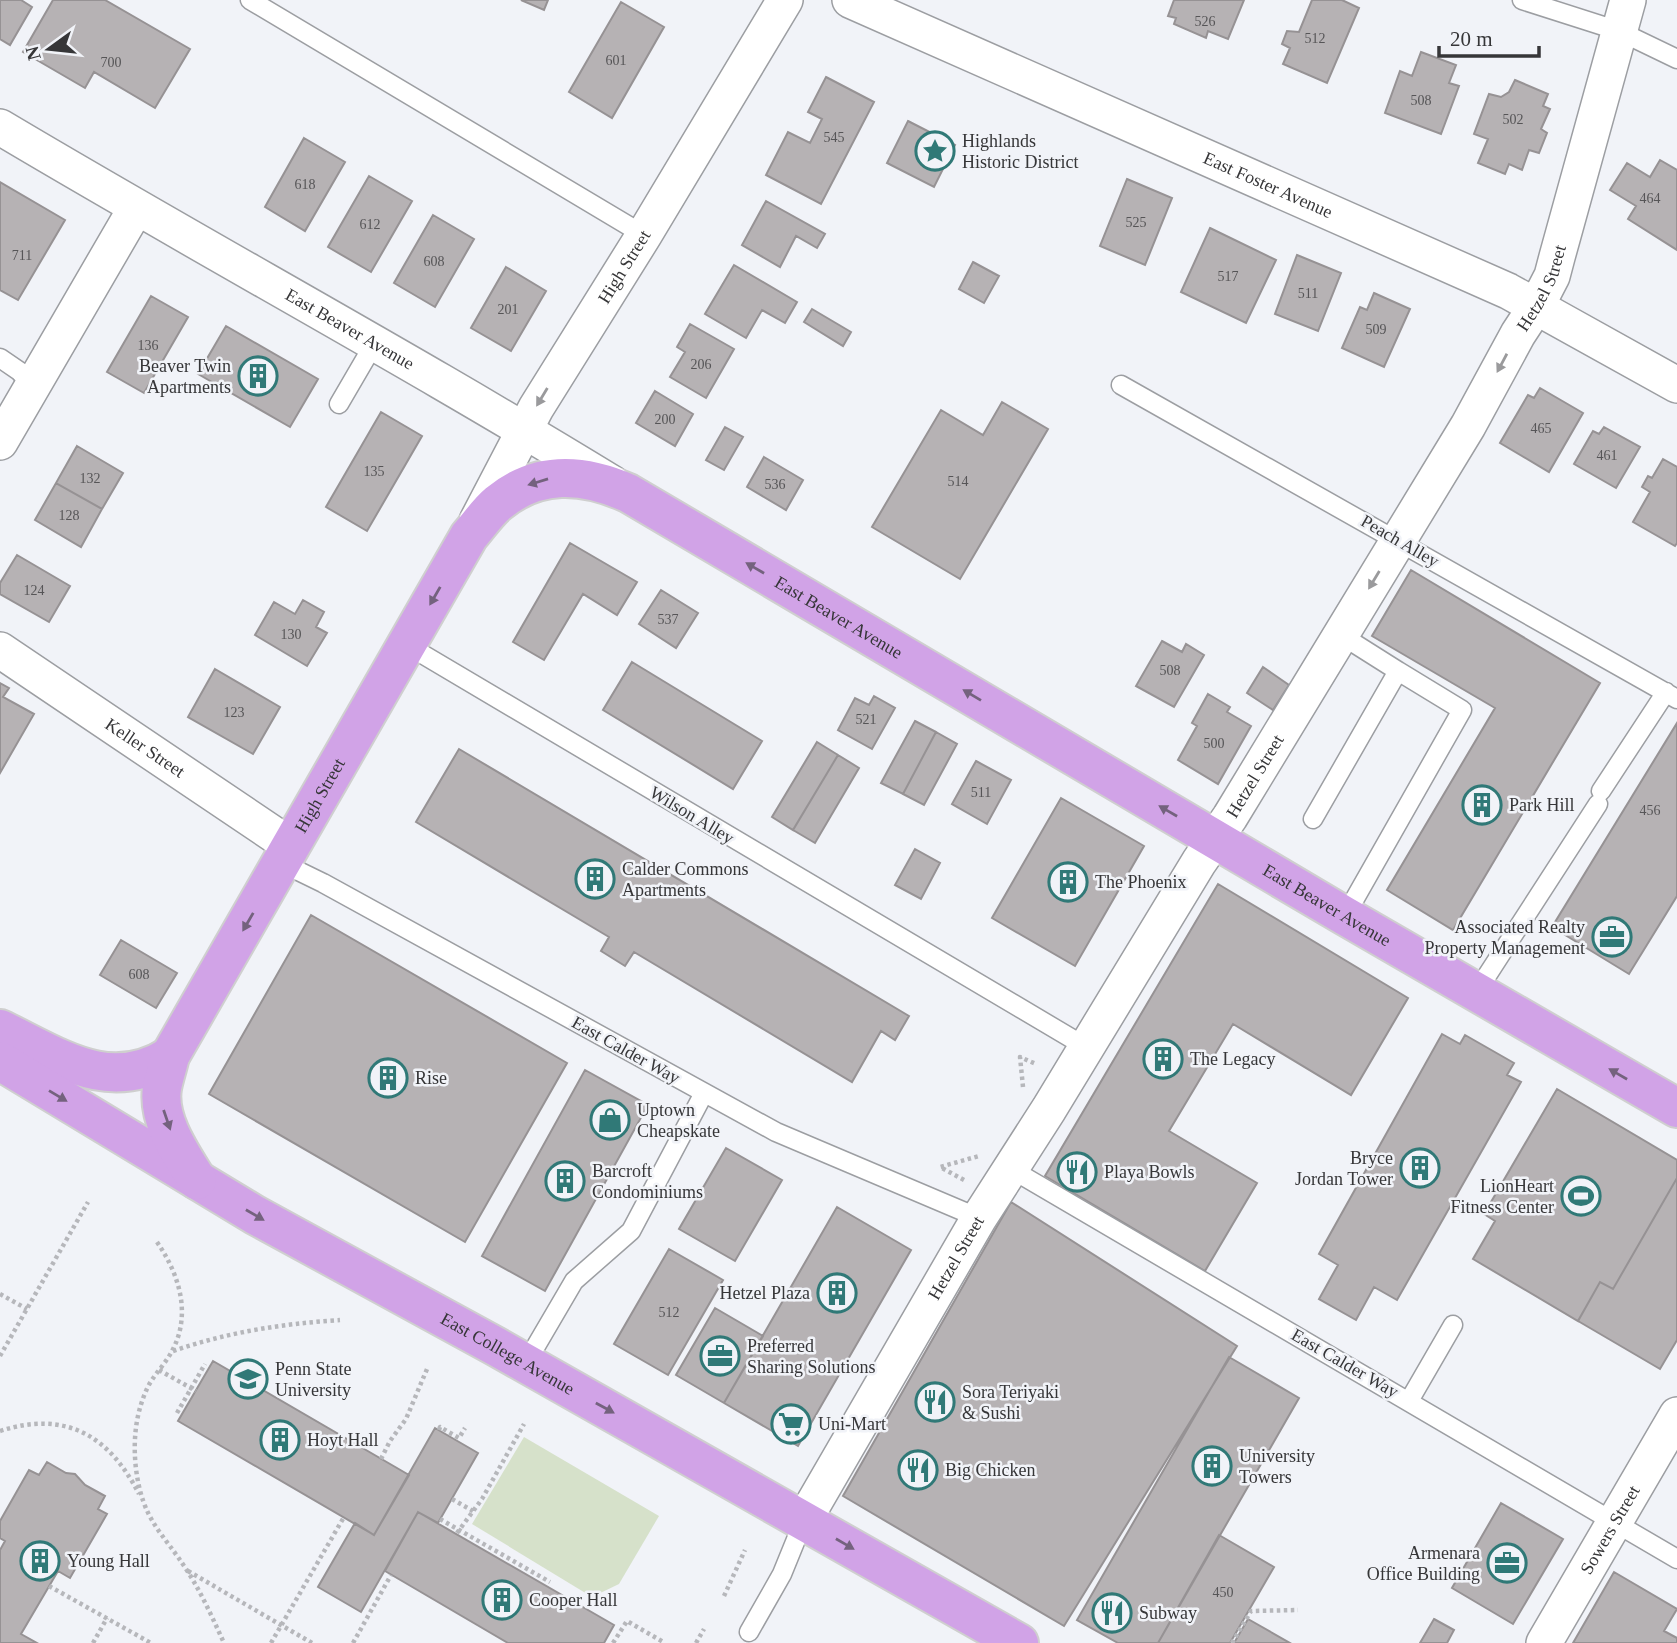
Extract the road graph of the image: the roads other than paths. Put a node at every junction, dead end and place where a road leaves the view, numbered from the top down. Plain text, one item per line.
1 (250, 0) edge
2 (785, 0) edge
3 (850, 0) edge
4 (1522, 0) edge
5 (1623, 16) edge
6 (1677, 59) edge
7 (0, 127) edge
8 (136, 208) junction
9 (644, 235) junction
10 (1537, 305) junction
11 (374, 344) junction
12 (0, 358) edge
13 (1121, 385) dead end
14 (1677, 385) edge
15 (33, 386) junction
16 (339, 404) dead end
17 (523, 429) junction
18 (0, 442) edge
19 (628, 493) junction
20 (469, 536) junction
21 (1398, 541) junction
22 (1341, 635) junction
23 (407, 645) junction
24 (0, 650) edge
25 (1398, 671) junction
26 (1671, 695) edge
27 (1313, 819) dead end
28 (1215, 839) junction
29 (287, 855) junction
30 (1345, 916) junction
31 (1477, 991) junction
32 (0, 1029) edge
33 (1086, 1047) junction
34 (170, 1056) junction
35 (0, 1061) edge
36 (704, 1093) junction
37 (1677, 1108) edge
38 (1001, 1161) junction
39 (197, 1180) junction
40 (979, 1218) junction
41 (1453, 1325) dead end
42 (526, 1363) junction
43 (1409, 1401) junction
44 (1677, 1415) edge
45 (804, 1520) junction
46 (1615, 1522) junction
47 (1677, 1559) edge
48 (749, 1632) dead end
49 (1019, 1643) edge
50 (1544, 1643) edge

1 - 9 lane
2 - 9 street, High Street
3 - 10 street, East Foster Avenue
4 - 5 lane
5 - 6 lane
5 - 10 street, Hetzel Street
7 - 8 street, East Beaver Avenue
8 - 11 street, East Beaver Avenue
8 - 15 street
9 -> 17 street, High Street
10 - 14 street, East Foster Avenue
10 -> 21 street, Hetzel Street
11 - 16 lane
11 - 17 street, East Beaver Avenue
12 - 15 lane
13 - 21 lane, Peach Alley
15 - 18 street
17 - 19 street, East Beaver Avenue
17 - 20 street, High Street
19 -> 20 main road, High Street
28 -> 19 main road, East Beaver Avenue
20 -> 23 main road, High Street
21 -> 22 street, Hetzel Street
21 - 26 lane, Peach Alley
22 - 25 lane
22 - 28 street, Hetzel Street
23 - 29 main road, High Street
23 - 33 lane, Wilson Alley
24 - 29 street, Keller Street
25 - 27 lane
25 - 30 lane
26 - 31 lane
28 - 30 main road, East Beaver Avenue
28 - 33 street, Hetzel Street
29 -> 34 main road, High Street
29 - 36 lane, East Calder Way
30 - 31 main road, East Beaver Avenue
37 -> 31 main road, East Beaver Avenue
32 - 34 main road
33 - 38 street, Hetzel Street
34 -> 39 main road, High Street
35 -> 39 main road, East College Avenue
36 - 40 lane, East Calder Way
36 - 42 lane
38 - 40 street, Hetzel Street
38 - 43 lane, East Calder Way
39 -> 42 main road, East College Avenue
40 - 45 street, Hetzel Street
41 - 43 lane
42 -> 45 main road, East College Avenue
43 - 46 lane, East Calder Way
44 - 46 street, Sowers Street
45 - 48 lane
45 -> 49 main road, East College Avenue
46 - 47 lane, East Calder Way
46 - 50 street, Sowers Street

